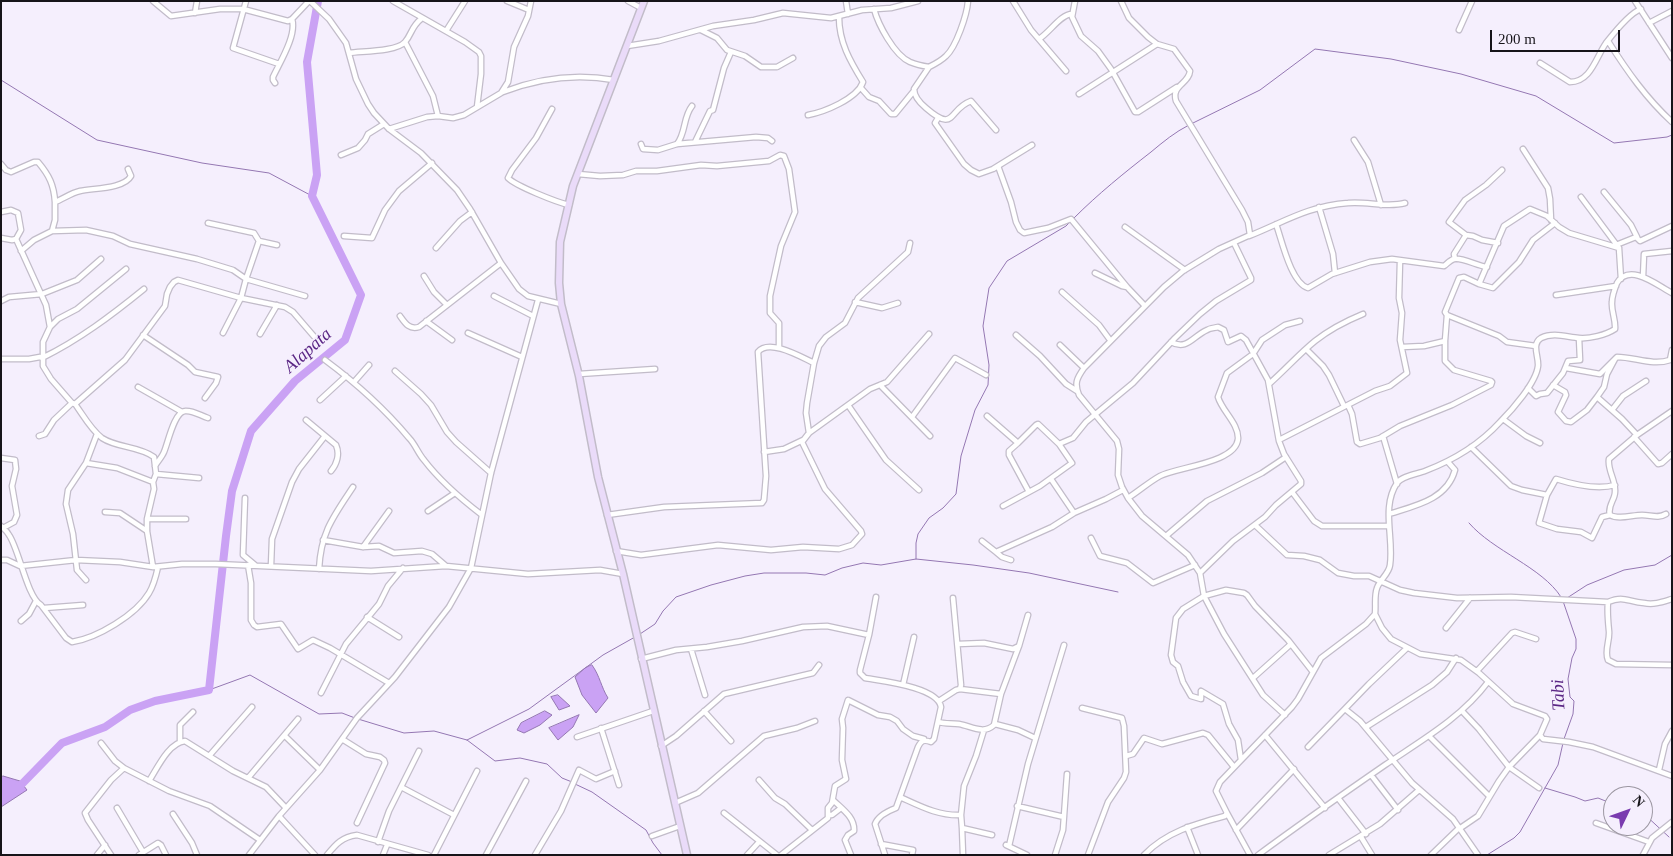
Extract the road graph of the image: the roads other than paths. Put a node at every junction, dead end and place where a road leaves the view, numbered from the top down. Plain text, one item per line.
1 (153, 1) edge
2 (197, 1) edge
3 (246, 1) edge
4 (310, 1) edge
5 (392, 1) edge
6 (465, 1) edge
7 (508, 1) edge
8 (532, 1) edge
9 (628, 1) edge
10 (846, 1) edge
11 (918, 1) edge
12 (968, 1) edge
13 (1013, 1) edge
14 (1076, 1) edge
15 (1121, 1) edge
16 (1472, 1) edge
17 (1635, 1) edge
18 (642, 5) edge
19 (874, 8) junction
20 (243, 9) junction
21 (1641, 9) junction
22 (529, 10) junction
23 (1672, 11) edge
24 (195, 13) junction
25 (848, 14) junction
26 (1072, 14) junction
27 (839, 17) junction
28 (421, 18) junction
29 (292, 20) junction
30 (1649, 23) junction
31 (702, 30) junction
32 (1459, 30) dead end
33 (446, 31) junction
34 (1039, 39) junction
35 (1608, 41) junction
36 (404, 42) junction
37 (1157, 44) junction
38 (627, 46) junction
39 (731, 52) junction
40 (349, 53) junction
41 (793, 58) dead end
42 (1672, 58) edge
43 (1540, 63) dead end
44 (279, 64) junction
45 (929, 67) junction
46 (1066, 71) dead end
47 (1114, 73) junction
48 (614, 80) junction
49 (275, 83) dead end
50 (1179, 86) junction
51 (861, 88) junction
52 (913, 92) junction
53 (502, 93) junction
54 (1080, 94) dead end
55 (692, 106) dead end
56 (477, 107) junction
57 (552, 109) dead end
58 (808, 115) dead end
59 (438, 116) junction
60 (938, 118) junction
61 (1672, 122) edge
62 (384, 124) junction
63 (389, 129) junction
64 (996, 130) dead end
65 (1354, 140) dead end
66 (772, 141) dead end
67 (695, 142) junction
68 (641, 144) dead end
69 (677, 144) junction
70 (1032, 145) dead end
71 (1523, 149) dead end
72 (341, 155) dead end
73 (432, 163) junction
74 (1, 164) edge
75 (998, 166) junction
76 (128, 169) dead end
77 (1502, 170) dead end
78 (578, 174) junction
79 (1604, 192) dead end
80 (1581, 197) dead end
81 (55, 202) junction
82 (1406, 204) dead end
83 (569, 205) junction
84 (1380, 205) junction
85 (1319, 207) junction
86 (1, 212) edge
87 (472, 212) junction
88 (1553, 221) junction
89 (208, 223) dead end
90 (1276, 224) junction
91 (1672, 226) edge
92 (1125, 227) dead end
93 (52, 231) junction
94 (1466, 235) junction
95 (344, 236) dead end
96 (1249, 236) junction
97 (1637, 237) junction
98 (1, 238) edge
99 (16, 239) junction
100 (259, 240) junction
101 (910, 243) dead end
102 (1234, 243) junction
103 (1498, 243) junction
104 (277, 245) dead end
105 (1617, 247) junction
106 (436, 248) dead end
107 (21, 251) junction
108 (1672, 251) edge
109 (101, 258) dead end
110 (1454, 259) junction
111 (1400, 261) junction
112 (501, 263) junction
113 (1487, 267) junction
114 (126, 269) dead end
115 (1185, 270) junction
116 (1335, 272) junction
117 (1095, 273) dead end
118 (424, 276) dead end
119 (1643, 276) junction
120 (246, 279) junction
121 (1621, 279) junction
122 (1479, 284) junction
123 (1616, 286) junction
124 (1127, 287) junction
125 (144, 289) dead end
126 (1062, 292) dead end
127 (42, 294) junction
128 (1672, 294) edge
129 (1556, 295) dead end
130 (306, 296) dead end
131 (494, 296) dead end
132 (241, 298) junction
133 (538, 300) junction
134 (1, 302) edge
135 (855, 302) junction
136 (898, 303) dead end
137 (446, 304) junction
138 (561, 304) junction
139 (277, 305) junction
140 (1144, 306) junction
141 (1362, 314) dead end
142 (1447, 315) junction
143 (400, 316) dead end
144 (533, 316) junction
145 (426, 321) junction
146 (1300, 321) dead end
147 (50, 327) junction
148 (223, 333) dead end
149 (468, 333) dead end
150 (260, 334) dead end
151 (929, 334) dead end
152 (143, 335) junction
153 (1016, 335) dead end
154 (1579, 338) junction
155 (452, 340) dead end
156 (1110, 340) junction
157 (318, 341) dead end
158 (1445, 341) junction
159 (1171, 342) junction
160 (1060, 345) dead end
161 (1536, 346) junction
162 (1402, 347) junction
163 (779, 348) junction
164 (1306, 349) junction
165 (1672, 350) edge
166 (1253, 354) junction
167 (522, 357) junction
168 (42, 358) junction
169 (1, 359) edge
170 (1615, 359) junction
171 (325, 360) dead end
172 (1671, 361) edge
173 (814, 363) junction
174 (369, 365) dead end
175 (1084, 368) junction
176 (1566, 368) junction
177 (394, 370) dead end
178 (655, 370) dead end
179 (579, 374) junction
180 (1600, 374) junction
181 (1607, 374) junction
182 (986, 375) dead end
183 (346, 376) junction
184 (1646, 381) dead end
185 (354, 382) junction
186 (1269, 384) junction
187 (1553, 385) junction
188 (880, 386) junction
189 (138, 387) dead end
190 (1528, 388) junction
191 (1078, 392) junction
192 (205, 398) dead end
193 (1596, 398) junction
194 (320, 400) dead end
195 (73, 404) junction
196 (848, 405) junction
197 (1346, 406) junction
198 (1612, 410) junction
199 (182, 412) junction
200 (1672, 412) edge
201 (1096, 415) junction
202 (987, 416) dead end
203 (912, 417) junction
204 (208, 418) dead end
205 (1503, 419) junction
206 (306, 420) dead end
207 (809, 433) junction
208 (98, 434) junction
209 (39, 436) dead end
210 (325, 436) junction
211 (930, 436) dead end
212 (1383, 436) junction
213 (1636, 436) junction
214 (803, 440) junction
215 (1279, 440) junction
216 (1018, 443) junction
217 (1540, 443) dead end
218 (1059, 444) junction
219 (1472, 447) junction
220 (764, 452) junction
221 (1672, 454) edge
222 (1, 458) edge
223 (1286, 458) junction
224 (1448, 462) junction
225 (86, 463) junction
226 (155, 467) junction
227 (331, 471) dead end
228 (491, 473) junction
229 (156, 474) junction
230 (199, 478) dead end
231 (1051, 479) junction
232 (153, 482) junction
233 (1397, 484) junction
234 (1614, 485) junction
235 (353, 487) dead end
236 (919, 490) dead end
237 (1123, 490) junction
238 (1029, 492) junction
239 (1292, 492) junction
240 (455, 493) junction
241 (1547, 494) junction
242 (245, 498) dead end
243 (1128, 498) junction
244 (1003, 506) dead end
245 (389, 511) dead end
246 (428, 511) dead end
247 (105, 512) dead end
248 (1074, 513) junction
249 (1389, 514) junction
250 (1666, 514) dead end
251 (482, 515) junction
252 (607, 515) junction
253 (1610, 515) junction
254 (147, 519) junction
255 (186, 519) dead end
256 (1255, 525) junction
257 (1389, 526) junction
258 (2, 527) edge
259 (147, 531) junction
260 (1166, 536) junction
261 (1091, 538) dead end
262 (323, 540) junction
263 (982, 541) dead end
264 (363, 547) junction
265 (616, 551) junction
266 (996, 552) junction
267 (1, 560) edge
268 (76, 560) junction
269 (1011, 560) dead end
270 (248, 565) junction
271 (255, 565) junction
272 (1195, 565) junction
273 (20, 566) junction
274 (271, 566) junction
275 (446, 566) junction
276 (153, 567) junction
277 (403, 568) junction
278 (471, 568) junction
279 (319, 569) junction
280 (1200, 573) junction
281 (622, 574) junction
282 (86, 580) dead end
283 (1381, 582) junction
284 (1204, 596) junction
285 (876, 597) dead end
286 (953, 598) dead end
287 (1470, 598) junction
288 (1672, 599) edge
289 (36, 601) junction
290 (1608, 602) junction
291 (83, 605) dead end
292 (44, 608) junction
293 (1375, 614) junction
294 (1028, 615) dead end
295 (367, 617) junction
296 (21, 621) dead end
297 (1446, 628) dead end
298 (869, 636) junction
299 (399, 637) dead end
300 (914, 637) dead end
301 (1536, 639) dead end
302 (958, 644) junction
303 (1291, 644) junction
304 (1064, 645) dead end
305 (1019, 646) junction
306 (1407, 648) junction
307 (691, 649) junction
308 (340, 654) junction
309 (1456, 658) junction
310 (641, 660) junction
311 (819, 665) dead end
312 (1672, 665) edge
313 (1476, 671) junction
314 (1313, 672) junction
315 (1253, 678) junction
316 (1488, 682) junction
317 (389, 683) junction
318 (903, 685) junction
319 (960, 689) junction
320 (321, 693) dead end
321 (705, 694) dead end
322 (1001, 694) junction
323 (939, 701) junction
324 (252, 707) dead end
325 (1082, 708) dead end
326 (1345, 708) junction
327 (653, 711) junction
328 (704, 711) junction
329 (1462, 711) junction
330 (193, 712) dead end
331 (1284, 715) junction
332 (298, 719) dead end
333 (815, 721) dead end
334 (938, 722) junction
335 (995, 724) junction
336 (1366, 727) junction
337 (601, 728) junction
338 (984, 730) junction
339 (1672, 731) edge
340 (1265, 735) junction
341 (1540, 735) junction
342 (285, 736) junction
343 (1429, 736) junction
344 (577, 737) dead end
345 (1035, 738) junction
346 (342, 739) junction
347 (926, 740) junction
348 (731, 741) dead end
349 (180, 742) junction
350 (101, 743) dead end
351 (662, 746) junction
352 (1308, 747) dead end
353 (419, 751) dead end
354 (209, 756) junction
355 (1126, 756) junction
356 (1241, 760) junction
357 (1392, 760) junction
358 (1234, 767) junction
359 (1509, 767) junction
360 (124, 768) junction
361 (1294, 769) junction
362 (320, 770) junction
363 (1659, 770) junction
364 (477, 771) dead end
365 (615, 771) junction
366 (1068, 774) dead end
367 (1371, 775) junction
368 (1672, 776) edge
369 (248, 778) junction
370 (759, 780) dead end
371 (149, 781) junction
372 (526, 781) dead end
373 (619, 785) dead end
374 (401, 787) junction
375 (1539, 788) dead end
376 (1419, 790) junction
377 (1489, 796) junction
378 (900, 797) junction
379 (1338, 798) junction
380 (833, 800) junction
381 (675, 803) junction
382 (1017, 806) junction
383 (117, 808) dead end
384 (286, 808) junction
385 (841, 808) junction
386 (1326, 808) junction
387 (1398, 810) junction
388 (724, 813) dead end
389 (1226, 813) junction
390 (173, 814) dead end
391 (828, 814) junction
392 (454, 815) junction
393 (961, 815) junction
394 (279, 816) junction
395 (1064, 817) junction
396 (357, 822) dead end
397 (1672, 822) edge
398 (1596, 824) dead end
399 (680, 826) junction
400 (1187, 827) junction
401 (962, 828) junction
402 (1459, 828) junction
403 (812, 830) junction
404 (1236, 830) junction
405 (992, 834) dead end
406 (1364, 835) junction
407 (652, 836) dead end
408 (260, 840) junction
409 (378, 842) junction
410 (760, 842) junction
411 (1649, 842) junction
412 (387, 844) junction
413 (881, 844) junction
414 (105, 845) junction
415 (790, 849) junction
416 (141, 853) edge
417 (1261, 854) edge
418 (97, 855) edge
419 (111, 855) edge
420 (166, 855) edge
421 (196, 855) edge
422 (249, 855) edge
423 (315, 855) edge
424 (327, 855) edge
425 (383, 855) edge
426 (428, 855) edge
427 (434, 855) edge
428 (486, 855) edge
429 (535, 855) edge
430 (687, 855) edge
431 (747, 855) edge
432 (777, 855) edge
433 (781, 855) edge
434 (792, 855) edge
435 (851, 855) edge
436 (885, 855) edge
437 (912, 855) edge
438 (963, 855) edge
439 (1027, 855) edge
440 (1056, 855) edge
441 (1088, 855) edge
442 (1144, 855) edge
443 (1198, 855) edge
444 (1250, 855) edge
445 (1329, 855) edge
446 (1372, 855) edge
447 (1431, 855) edge
448 (1478, 855) edge
449 (1643, 855) edge

1 - 24 street
2 - 24 street
3 - 20 street
4 - 29 street
4 - 40 street
5 - 28 street
6 - 33 street
7 - 22 street
8 - 22 street
9 - 18 street
10 - 25 street
11 - 19 street
12 - 45 street
13 - 34 street
14 - 26 street
15 - 37 street
16 - 32 street
17 - 21 street
18 - 38 main road
19 - 25 street
19 - 45 street
20 - 24 street
20 - 29 street
20 - 44 street
21 - 30 street
21 - 35 street
22 - 53 street
23 - 30 street
25 - 27 street
26 - 34 street
26 - 47 street
27 - 31 street
27 - 51 street
28 - 33 street
28 - 36 street
29 - 44 street
30 - 42 street
31 - 38 street
31 - 39 street
33 - 56 street
34 - 46 street
35 - 43 street
35 - 61 street
36 - 40 street
36 - 59 street
37 - 47 street
37 - 50 street
38 - 48 main road
39 - 41 street
39 - 67 street
40 - 62 street
44 - 49 street
45 - 52 street
47 - 50 street
47 - 54 street
48 - 53 street
48 - 78 main road
50 - 96 street
51 - 52 street
51 - 58 street
52 - 60 street
53 - 56 street
55 - 69 street
56 - 59 street
57 - 83 street
59 - 63 street
60 - 64 street
60 - 75 street
62 - 63 street
62 - 72 street
63 - 73 street
65 - 84 street
66 - 67 street
67 - 69 street
68 - 69 street
70 - 75 street
71 - 88 street
73 - 87 street
73 - 95 street
74 - 81 street
75 - 124 street
76 - 81 street
77 - 94 street
78 - 83 main road
78 - 163 street
79 - 97 street
80 - 105 street
81 - 93 street
82 - 84 street
83 - 138 main road
84 - 85 street
85 - 90 street
85 - 116 street
86 - 99 street
87 - 106 street
87 - 112 street
88 - 103 street
88 - 105 street
88 - 122 street
89 - 100 street
90 - 96 street
90 - 116 street
91 - 97 street
92 - 115 street
93 - 107 street
93 - 120 street
94 - 103 street
94 - 110 street
96 - 102 street
97 - 105 street
98 - 99 street
99 - 107 street
100 - 104 street
100 - 120 street
101 - 135 street
102 - 115 street
102 - 159 street
103 - 113 street
105 - 121 street
107 - 127 street
108 - 119 street
109 - 127 street
110 - 111 street
110 - 113 street
111 - 116 street
111 - 162 street
112 - 133 street
112 - 137 street
113 - 122 street
114 - 147 street
115 - 140 street
117 - 124 street
118 - 137 street
119 - 121 street
119 - 128 street
120 - 130 street
120 - 132 street
121 - 123 street
122 - 142 street
123 - 129 street
123 - 154 street
124 - 140 street
125 - 168 street
126 - 156 street
127 - 134 street
127 - 147 street
131 - 144 street
132 - 139 street
132 - 148 street
132 - 152 street
133 - 138 street
133 - 144 street
135 - 136 street
135 - 173 street
137 - 145 street
138 - 179 main road
139 - 150 street
139 - 157 street
140 - 156 street
141 - 164 street
142 - 158 street
142 - 161 street
143 - 145 street
144 - 167 street
145 - 155 street
146 - 166 street
147 - 168 street
149 - 167 street
151 - 188 street
152 - 192 street
152 - 195 street
153 - 191 street
154 - 161 street
154 - 176 street
156 - 175 street
158 - 162 street
158 - 212 street
159 - 166 street
159 - 201 street
160 - 175 street
161 - 190 street
162 - 197 street
163 - 173 street
163 - 220 street
164 - 186 street
164 - 197 street
165 - 172 street
166 - 186 street
166 - 243 street
167 - 228 street
168 - 169 street
168 - 195 street
170 - 172 street
170 - 180 street
170 - 181 street
171 - 183 street
173 - 207 street
174 - 185 street
175 - 191 street
176 - 180 street
176 - 187 street
177 - 228 street
178 - 179 street
179 - 252 main road
180 - 181 street
181 - 193 street
182 - 203 street
183 - 185 street
183 - 194 street
184 - 198 street
185 - 240 street
186 - 215 street
187 - 190 street
187 - 193 street
188 - 196 street
188 - 203 street
189 - 199 street
190 - 205 street
191 - 201 street
193 - 198 street
195 - 208 street
195 - 209 street
196 - 207 street
196 - 236 street
197 - 212 street
197 - 215 street
198 - 213 street
199 - 204 street
199 - 226 street
200 - 213 street
201 - 218 street
201 - 237 street
202 - 216 street
203 - 211 street
205 - 217 street
205 - 219 street
206 - 210 street
207 - 214 street
208 - 225 street
208 - 226 street
210 - 227 street
210 - 274 street
212 - 233 street
213 - 221 street
213 - 234 street
214 - 220 street
214 - 265 street
215 - 223 street
216 - 218 street
216 - 238 street
218 - 231 street
219 - 224 street
219 - 241 street
220 - 252 street
222 - 258 street
223 - 239 street
223 - 260 street
224 - 233 street
224 - 249 street
225 - 232 street
225 - 268 street
226 - 229 street
228 - 251 street
229 - 230 street
229 - 232 street
231 - 238 street
231 - 248 street
232 - 254 street
233 - 249 street
234 - 241 street
234 - 253 street
235 - 262 street
237 - 243 street
237 - 248 street
238 - 244 street
239 - 256 street
239 - 257 street
240 - 246 street
240 - 251 street
241 - 253 street
242 - 271 street
243 - 260 street
245 - 264 street
247 - 259 street
248 - 266 street
249 - 257 street
250 - 253 street
251 - 278 street
252 - 265 main road
254 - 255 street
254 - 259 street
256 - 280 street
256 - 283 street
257 - 283 street
258 - 273 street
259 - 276 street
260 - 272 street
261 - 272 street
262 - 264 street
262 - 279 street
263 - 266 street
264 - 275 street
265 - 281 main road
266 - 269 street
267 - 273 street
268 - 273 street
268 - 276 street
268 - 282 street
270 - 271 street
270 - 276 street
270 - 308 street
271 - 274 street
272 - 280 street
273 - 289 street
274 - 279 street
275 - 277 street
275 - 278 street
276 - 292 street
277 - 279 street
277 - 295 street
278 - 281 street
278 - 317 street
280 - 284 street
281 - 310 main road
283 - 287 street
283 - 293 street
284 - 303 street
284 - 315 street
284 - 356 street
285 - 298 street
286 - 302 street
287 - 290 street
287 - 297 street
288 - 290 street
289 - 292 street
289 - 296 street
290 - 312 street
291 - 292 street
293 - 306 street
293 - 314 street
294 - 305 street
295 - 299 street
295 - 308 street
298 - 307 street
298 - 318 street
300 - 318 street
301 - 313 street
302 - 305 street
302 - 319 street
303 - 314 street
303 - 315 street
304 - 345 street
305 - 322 street
306 - 309 street
306 - 326 street
307 - 310 street
307 - 321 street
308 - 317 street
308 - 320 street
309 - 313 street
309 - 336 street
310 - 327 main road
311 - 328 street
313 - 316 street
314 - 331 street
315 - 331 street
316 - 329 street
316 - 341 street
317 - 346 street
318 - 323 street
319 - 322 street
319 - 323 street
322 - 335 street
323 - 334 street
324 - 354 street
325 - 355 street
326 - 336 street
326 - 352 street
327 - 337 street
327 - 351 main road
328 - 348 street
328 - 351 street
329 - 343 street
329 - 359 street
330 - 349 street
331 - 340 street
332 - 342 street
333 - 381 street
334 - 338 street
334 - 347 street
335 - 338 street
335 - 345 street
336 - 357 street
337 - 344 street
337 - 365 street
338 - 393 street
339 - 363 street
340 - 356 street
340 - 361 street
341 - 359 street
341 - 363 street
342 - 362 street
342 - 369 street
343 - 357 street
343 - 377 street
345 - 382 street
346 - 362 street
346 - 396 street
347 - 378 street
347 - 380 street
349 - 354 street
349 - 371 street
350 - 360 street
351 - 381 main road
353 - 374 street
354 - 369 street
355 - 358 street
355 - 441 street
356 - 358 street
357 - 367 street
357 - 376 street
358 - 389 street
359 - 375 street
359 - 377 street
360 - 371 street
360 - 414 street
361 - 386 street
361 - 404 street
362 - 384 street
363 - 368 street
364 - 392 street
365 - 373 street
365 - 429 street
366 - 395 street
367 - 379 street
367 - 387 street
369 - 384 street
370 - 403 street
371 - 408 street
372 - 428 street
374 - 392 street
374 - 409 street
376 - 387 street
376 - 402 street
377 - 402 street
378 - 393 street
378 - 413 street
379 - 386 street
379 - 406 street
380 - 385 street
380 - 391 street
381 - 399 main road
382 - 395 street
382 - 439 street
383 - 416 street
384 - 394 street
385 - 391 street
385 - 435 street
386 - 417 street
387 - 406 street
388 - 410 street
389 - 400 street
389 - 404 street
390 - 421 street
391 - 403 street
392 - 427 street
393 - 401 street
394 - 408 street
394 - 423 street
395 - 440 street
397 - 411 street
398 - 411 street
399 - 407 street
399 - 430 main road
400 - 442 street
400 - 443 street
401 - 405 street
401 - 438 street
402 - 447 street
402 - 448 street
403 - 415 street
404 - 444 street
406 - 445 street
406 - 446 street
408 - 422 street
409 - 412 street
409 - 424 street
410 - 431 street
410 - 432 street
411 - 449 street
412 - 425 street
412 - 426 street
413 - 436 street
413 - 437 street
414 - 418 street
414 - 419 street
415 - 433 street
415 - 434 street
416 - 420 street

